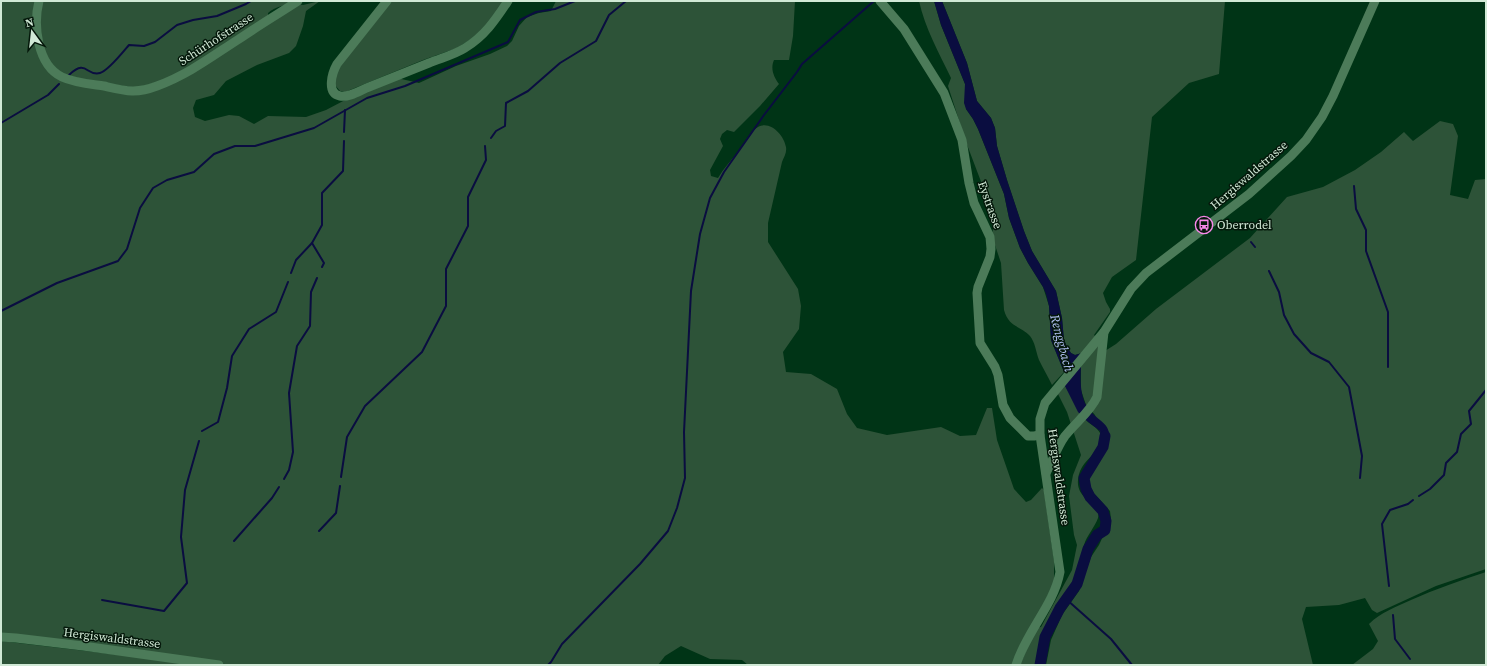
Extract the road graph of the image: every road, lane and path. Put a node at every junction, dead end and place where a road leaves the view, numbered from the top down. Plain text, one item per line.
1 (39, 1) edge
2 (298, 1) edge
3 (388, 1) edge
4 (508, 1) edge
5 (880, 1) edge
6 (1375, 1) edge
7 (1104, 332) junction
8 (1040, 435) junction
9 (1046, 472) junction
10 (1, 638) edge
11 (219, 665) edge
12 (1016, 665) edge

1 - 2 street, Schürhofstrasse
3 - 4 street
5 - 8 street, Eystrasse
6 - 7 street, Hergiswaldstrasse
7 - 8 street, Hergiswaldstrasse
7 - 9 street
8 - 9 street, Hergiswaldstrasse
9 - 12 street, Hergiswaldstrasse
10 - 11 street, Hergiswaldstrasse

